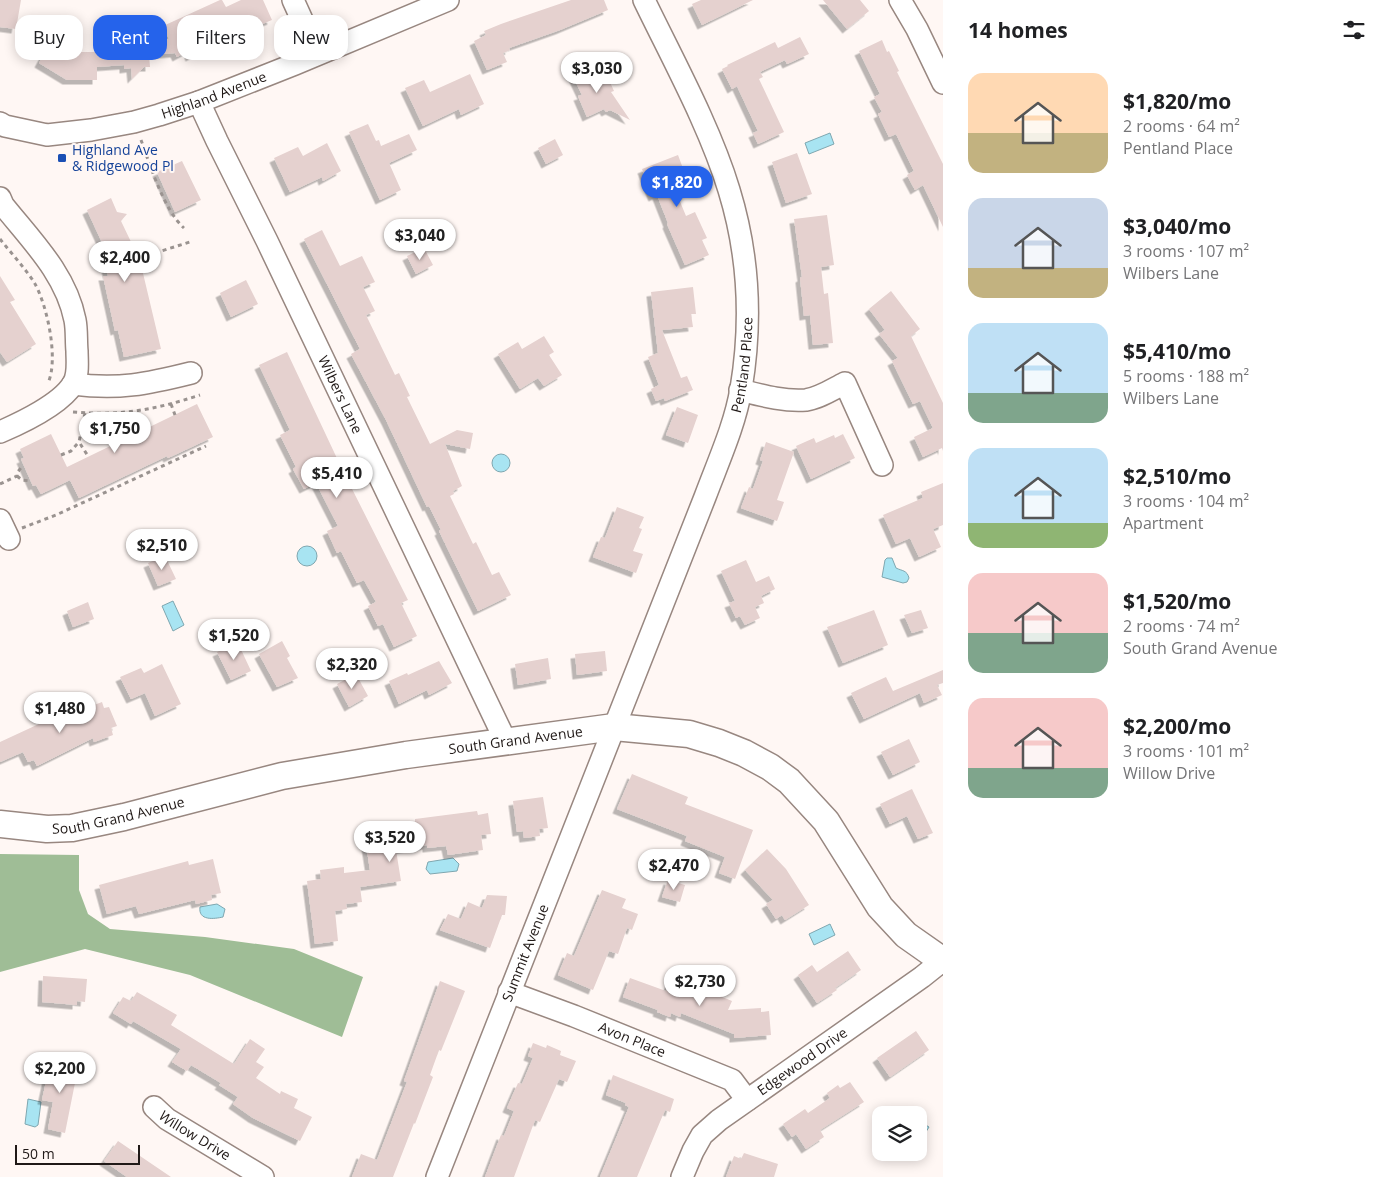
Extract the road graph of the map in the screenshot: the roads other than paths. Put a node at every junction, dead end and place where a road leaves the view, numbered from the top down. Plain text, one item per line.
1 (293, 0) edge
2 (448, 0) edge
3 (644, 0) edge
4 (900, 0) edge
5 (300, 15) edge
6 (348, 41) edge
7 (304, 60) edge
8 (943, 83) edge
9 (199, 102) junction
10 (2, 130) edge
11 (0, 198) edge
12 (191, 373) dead end
13 (73, 384) junction
14 (740, 390) junction
15 (0, 432) edge
16 (882, 465) dead end
17 (0, 520) edge
18 (9, 539) road end
19 (614, 727) junction
20 (506, 742) junction
21 (0, 824) edge
22 (943, 961) edge
23 (509, 992) junction
24 (747, 1100) junction
25 (154, 1107) dead end
26 (263, 1177) edge
27 (437, 1177) edge
28 (682, 1177) edge

1 - 5 street
2 - 6 street, Highland Avenue
3 - 14 street, Pentland Place
4 - 8 street
7 - 9 street, Highland Avenue
9 - 10 street, Highland Avenue
9 - 20 street, Wilbers Lane
11 - 13 street
12 - 13 street
13 - 15 street
14 - 16 street
14 - 19 street, Pentland Place
17 - 18 street
19 - 20 main road, South Grand Avenue
19 - 22 main road, South Grand Avenue
19 - 23 street, Summit Avenue
20 - 21 main road, South Grand Avenue
22 - 24 street, Edgewood Drive
23 - 24 street, Avon Place
23 - 27 street, Summit Avenue
24 - 28 street, Edgewood Drive
25 - 26 street, Willow Drive

